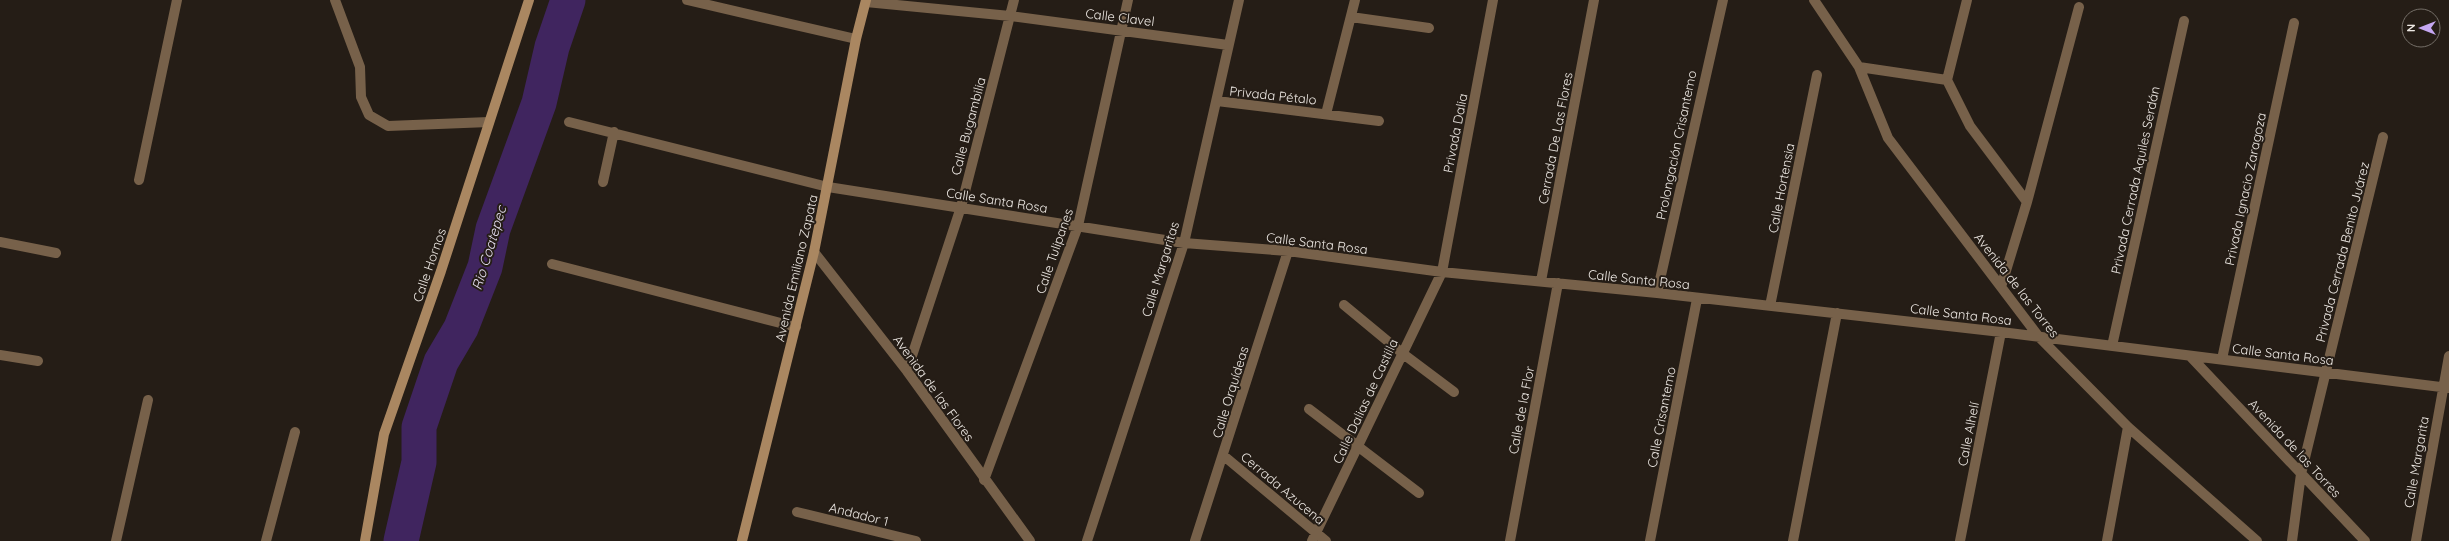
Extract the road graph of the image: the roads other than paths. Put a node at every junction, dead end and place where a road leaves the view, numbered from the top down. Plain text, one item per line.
1 (177, 0) edge
2 (335, 0) edge
3 (529, 0) edge
4 (687, 0) edge
5 (1014, 0) edge
6 (1128, 0) edge
7 (1239, 0) edge
8 (1355, 0) edge
9 (1493, 0) edge
10 (1594, 0) edge
11 (1814, 0) edge
12 (1967, 0) edge
13 (866, 1) edge
14 (1722, 2) edge
15 (2079, 7) dead end
16 (1010, 16) junction
17 (1351, 17) junction
18 (2184, 21) dead end
19 (2294, 23) dead end
20 (1429, 28) dead end
21 (1122, 30) junction
22 (856, 39) junction
23 (1228, 45) junction
24 (1859, 67) junction
25 (1817, 76) dead end
26 (1947, 80) junction
27 (1217, 101) junction
28 (1326, 114) junction
29 (489, 122) junction
30 (569, 122) dead end
31 (1379, 122) dead end
32 (614, 132) junction
33 (2383, 137) dead end
34 (139, 180) dead end
35 (603, 182) dead end
36 (828, 187) junction
37 (2027, 202) junction
38 (961, 207) junction
39 (1078, 226) junction
40 (0, 242) edge
41 (1184, 243) junction
42 (1288, 251) junction
43 (814, 252) junction
44 (56, 253) dead end
45 (552, 264) dead end
46 (1442, 272) junction
47 (1541, 282) junction
48 (1558, 283) junction
49 (2001, 287) junction
50 (1657, 293) junction
51 (1697, 298) junction
52 (1344, 305) dead end
53 (1770, 306) junction
54 (1837, 313) junction
55 (796, 328) junction
56 (2001, 332) junction
57 (2039, 337) junction
58 (2112, 346) junction
59 (1402, 353) junction
60 (0, 355) edge
61 (2190, 356) junction
62 (2449, 356) edge
63 (2222, 360) junction
64 (38, 361) dead end
65 (907, 371) junction
66 (2326, 373) junction
67 (2446, 388) edge
68 (1454, 392) dead end
69 (148, 400) dead end
70 (1309, 410) dead end
71 (2128, 426) junction
72 (295, 432) dead end
73 (1358, 448) junction
74 (1224, 456) junction
75 (2302, 474) junction
76 (984, 480) junction
77 (1419, 493) dead end
78 (797, 512) dead end
79 (1314, 537) edge
80 (116, 541) edge
81 (266, 541) edge
82 (365, 541) edge
83 (742, 541) edge
84 (916, 541) edge
85 (1030, 541) edge
86 (1087, 541) edge
87 (1195, 541) edge
88 (1326, 541) edge
89 (1510, 541) edge
90 (1650, 541) edge
91 (1793, 541) edge
92 (1960, 541) edge
93 (2107, 541) edge
94 (2257, 541) edge
95 (2292, 541) edge
96 (2365, 541) edge
97 (2416, 541) edge

1 - 34 street
2 - 29 street
3 - 29 street, Calle Hornos
4 - 22 street
5 - 16 street, Calle Bugambilia
6 - 21 street, Calle Tulipanes
7 - 23 street, Calle Margaritas
8 - 17 street, Privada Pétalo
9 - 46 street, Privada Dalia
10 - 47 street, Cerrada De Las Flores
11 - 24 street, Avenida de las Torres
12 - 26 street
13 - 16 street, Calle Clavel
13 - 22 street, Avenida Emiliano Zapata
14 - 50 street, Prolongación Crisantemo
15 - 37 street
16 - 21 street, Calle Clavel
16 - 38 street, Calle Bugambilia
17 - 20 street
17 - 28 street, Privada Pétalo
18 - 58 street, Privada Cerrada Aquiles Serdán
19 - 63 street, Privada Ignacio Zaragoza
21 - 23 street, Calle Clavel
21 - 39 street, Calle Tulipanes
22 - 36 street, Avenida Emiliano Zapata
23 - 27 street, Calle Margaritas
24 - 26 street
24 - 49 street, Avenida de las Torres
25 - 53 street, Calle Hortensia
26 - 37 street
27 - 28 street, Privada Pétalo
27 - 41 street, Calle Margaritas
28 - 31 street, Privada Pétalo
29 - 82 street, Calle Hornos
30 - 32 street, Calle Santa Rosa
32 - 35 street
32 - 36 street, Calle Santa Rosa
33 - 66 street, Privada Cerrada Benito Juárez
36 - 38 street, Calle Santa Rosa
36 - 43 street, Avenida Emiliano Zapata
37 - 49 street
38 - 39 street, Calle Santa Rosa
38 - 65 street, Calle Bugambilia
39 - 41 street, Calle Santa Rosa
39 - 76 street, Calle Tulipanes
40 - 44 street
41 - 42 street, Calle Santa Rosa
41 - 86 street, Calle Margaritas
42 - 46 street, Calle Santa Rosa
42 - 74 street, Calle Orquídeas
43 - 55 street, Avenida Emiliano Zapata
43 - 65 street, Avenida de las Flores
45 - 55 street
46 - 47 street, Calle Santa Rosa
46 - 59 street, Calle Dalias de Castilla
47 - 48 street, Calle Santa Rosa
48 - 50 street, Calle Santa Rosa
48 - 89 street, Calle de la Flor
49 - 57 street, Avenida de las Torres
50 - 51 street, Calle Santa Rosa
51 - 53 street, Calle Santa Rosa
51 - 90 street, Calle Crisantemo
52 - 59 street
53 - 54 street, Calle Santa Rosa
54 - 56 street, Calle Santa Rosa
54 - 91 street
55 - 83 street, Avenida Emiliano Zapata
56 - 57 street, Calle Santa Rosa
56 - 92 street, Calle Alhelí
57 - 58 street, Calle Santa Rosa
57 - 71 street, Avenida de las Torres
58 - 61 street, Calle Santa Rosa
59 - 68 street
59 - 73 street, Calle Dalias de Castilla
60 - 64 street
61 - 63 street, Calle Santa Rosa
61 - 75 street, Avenida de las Torres
62 - 67 street, Calle Margarita
63 - 66 street, Calle Santa Rosa
65 - 76 street, Avenida de las Flores
66 - 67 street, Calle Santa Rosa
66 - 75 street, Privada Cerrada Benito Juárez
67 - 97 street, Calle Margarita
69 - 80 street
70 - 73 street
71 - 93 street
71 - 94 street, Avenida de las Torres
72 - 81 street
73 - 77 street
73 - 79 street, Calle Dalias de Castilla
74 - 79 street, Cerrada Azucena
74 - 87 street, Calle Orquídeas
75 - 95 street, Privada Cerrada Benito Juárez
75 - 96 street, Avenida de las Torres
76 - 85 street, Avenida de las Flores
78 - 84 street, Andador 1
79 - 88 street, Cerrada Azucena

